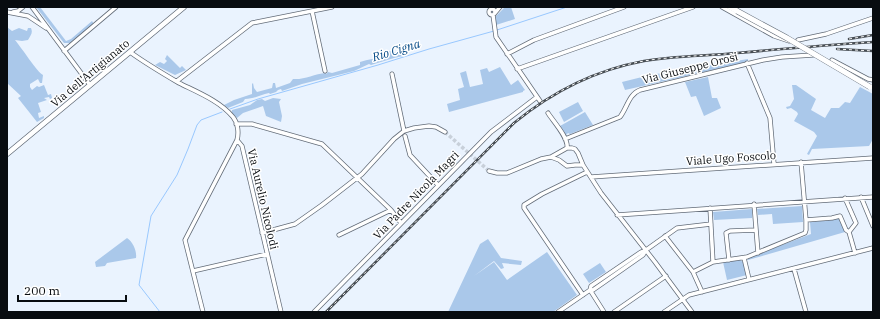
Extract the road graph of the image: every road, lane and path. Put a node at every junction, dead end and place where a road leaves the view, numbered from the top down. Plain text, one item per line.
1 (23, 7) edge
2 (32, 7) edge
3 (116, 7) edge
4 (184, 7) edge
5 (332, 7) edge
6 (624, 7) edge
7 (692, 7) edge
8 (722, 7) edge
9 (730, 7) edge
10 (500, 8) edge
11 (491, 9) edge
12 (312, 11) junction
13 (7, 12) edge
14 (12, 12) junction
15 (494, 15) junction
16 (873, 18) edge
17 (49, 31) junction
18 (800, 40) dead end
19 (789, 41) dead end
20 (64, 50) junction
21 (130, 52) junction
22 (507, 54) junction
23 (813, 55) dead end
24 (832, 60) dead end
25 (747, 63) junction
26 (517, 69) junction
27 (325, 71) dead end
28 (392, 74) dead end
29 (872, 80) edge
30 (177, 81) junction
31 (90, 85) junction
32 (872, 88) edge
33 (548, 113) dead end
34 (236, 124) junction
35 (445, 132) tunnel mouth
36 (405, 133) junction
37 (565, 139) junction
38 (237, 140) junction
39 (567, 148) junction
40 (574, 148) junction
41 (562, 152) junction
42 (7, 154) edge
43 (551, 157) junction
44 (579, 157) junction
45 (873, 158) edge
46 (562, 162) junction
47 (801, 162) junction
48 (575, 164) junction
49 (774, 164) junction
50 (583, 165) junction
51 (489, 171) tunnel mouth
52 (587, 172) junction
53 (357, 177) junction
54 (591, 177) junction
55 (438, 185) junction
56 (861, 197) junction
57 (873, 197) edge
58 (844, 198) junction
59 (804, 201) junction
60 (754, 204) junction
61 (710, 208) junction
62 (391, 210) junction
63 (617, 215) junction
64 (806, 220) junction
65 (401, 223) junction
66 (711, 224) junction
67 (873, 226) edge
68 (756, 230) junction
69 (849, 232) junction
70 (262, 233) junction
71 (339, 235) dead end
72 (665, 236) junction
73 (873, 248) edge
74 (646, 250) junction
75 (758, 253) junction
76 (855, 253) junction
77 (267, 254) junction
78 (744, 258) junction
79 (729, 260) junction
80 (713, 262) junction
81 (794, 268) junction
82 (193, 271) junction
83 (693, 272) junction
84 (666, 276) junction
85 (749, 279) junction
86 (590, 290) junction
87 (702, 292) junction
88 (583, 295) junction
89 (682, 299) junction
90 (203, 312) edge
91 (281, 312) edge
92 (314, 312) edge
93 (558, 312) edge
94 (604, 312) edge
95 (614, 312) edge
96 (664, 312) edge
97 (692, 312) edge
98 (806, 312) edge

1 - 14 street
2 - 17 street
3 - 20 street
4 - 21 street, Via dell'Artigianato
5 - 12 street
6 - 22 street
7 - 26 street
8 - 19 street
9 - 32 main road, bridge
10 - 11 street
10 - 15 street
11 - 15 street
12 - 27 street
12 - 30 street
13 - 14 street
14 - 17 street
15 - 22 street
16 - 18 street
17 - 20 street
20 - 31 street
21 - 30 street, Via Aurelio Nicolodi
21 - 31 street, Via dell'Artigianato
22 - 26 street
23 - 25 street, Via Giuseppe Orosi
24 - 29 street
25 - 37 street, Via Giuseppe Orosi
25 - 49 street
26 - 55 street, Via Padre Nicola Magri
28 - 36 street
30 - 34 street, Via Aurelio Nicolodi
31 - 42 street, Via dell'Artigianato
33 - 37 street
34 - 38 street, Via Aurelio Nicolodi
34 - 53 street
35 - 36 street
36 - 53 street
36 - 55 street
37 - 39 street
37 - 40 street
38 - 70 street, Via Aurelio Nicolodi
38 - 82 street
39 - 40 street
39 - 41 street
40 - 44 street
41 - 43 street
41 - 46 street
43 - 46 street
43 - 51 street
44 - 48 street
44 - 50 street
45 - 47 street, Viale Ugo Foscolo
46 - 48 street
47 - 49 street, Viale Ugo Foscolo
47 - 59 street
48 - 50 street
49 - 54 street, Viale Ugo Foscolo
50 - 52 street
52 - 54 street
52 - 88 street
53 - 62 street
53 - 70 street
54 - 63 street
55 - 65 street, Via Padre Nicola Magri
56 - 57 street
56 - 58 street
56 - 67 street
58 - 59 street
58 - 69 street
59 - 60 street
59 - 64 street
60 - 61 street
60 - 68 street
61 - 63 street
61 - 66 street
62 - 65 street
62 - 71 street
63 - 74 street
64 - 69 street
64 - 75 street
65 - 92 street, Via Padre Nicola Magri
66 - 72 street
66 - 80 street
68 - 75 street
68 - 79 street
69 - 76 street
70 - 77 street, Via Aurelio Nicolodi
72 - 74 street
72 - 83 street
73 - 76 street
74 - 84 street
74 - 86 street
75 - 78 street
76 - 81 street
77 - 82 street
77 - 91 street, Via Aurelio Nicolodi
78 - 79 street
78 - 85 street
79 - 80 street
80 - 83 street
81 - 85 street
81 - 98 street
82 - 90 street
83 - 87 street
84 - 89 street
84 - 95 street
85 - 87 street
86 - 88 street
86 - 94 street
87 - 89 street
88 - 93 street
89 - 96 street
89 - 97 street

